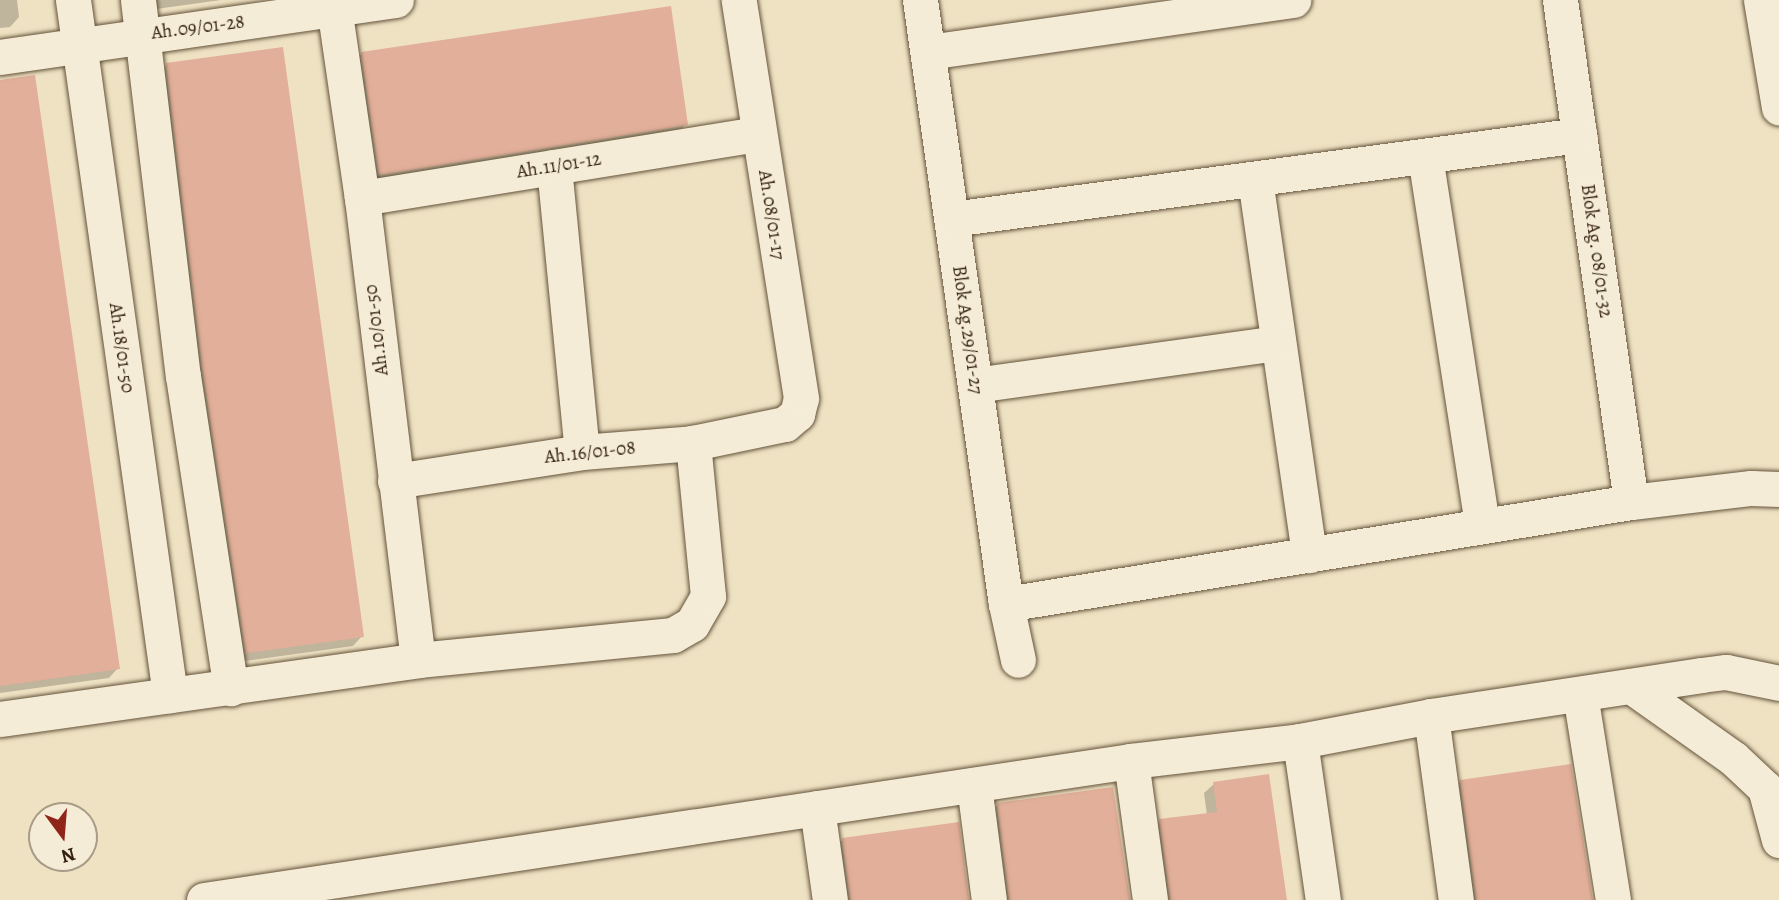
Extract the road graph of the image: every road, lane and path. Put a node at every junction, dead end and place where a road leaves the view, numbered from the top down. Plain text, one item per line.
1 (73, 0) edge
2 (138, 0) edge
3 (396, 0) edge
4 (739, 0) edge
5 (920, 0) edge
6 (1293, 0) edge
7 (1560, 0) edge
8 (1761, 0) edge
9 (334, 5) edge
10 (143, 35) junction
11 (79, 46) junction
12 (928, 52) junction
13 (0, 57) edge
14 (1779, 107) edge
15 (757, 134) junction
16 (1579, 135) junction
17 (1425, 156) junction
18 (554, 167) junction
19 (1255, 178) junction
20 (362, 198) junction
21 (951, 219) junction
22 (1278, 343) junction
23 (975, 385) junction
24 (786, 424) joint
25 (693, 443) junction
26 (582, 452) junction
27 (395, 481) junction
28 (1779, 489) edge
29 (1631, 502) junction
30 (1482, 526) junction
31 (1309, 555) junction
32 (1006, 604) junction
33 (418, 660) junction
34 (1018, 660) dead end
35 (1779, 683) edge
36 (1631, 686) junction
37 (231, 688) junction
38 (1580, 694) junction
39 (170, 695) junction
40 (1431, 716) junction
41 (0, 719) edge
42 (1300, 741) junction
43 (1130, 761) junction
44 (974, 785) junction
45 (817, 808) junction
46 (1779, 840) edge
47 (205, 900) edge
48 (830, 900) edge
49 (989, 900) edge
50 (1150, 900) edge
51 (1322, 900) edge
52 (1456, 900) edge
53 (1613, 900) edge

1 - 11 street, Ah.18/01-50
2 - 10 street
3 - 9 street, Ah.09/01-28
4 - 15 street, Ah.08/01-17
5 - 12 street, Blok Ag.29/01-27
6 - 12 street
7 - 16 street, Blok Ag. 08/01-32
8 - 14 street
9 - 10 street, Ah.09/01-28
9 - 20 street, Ah.10/01-50
10 - 11 street, Ah.09/01-28
10 - 37 street
11 - 13 street, Ah.09/01-28
11 - 39 street, Ah.18/01-50
12 - 21 street, Blok Ag.29/01-27
15 - 18 street, Ah.11/01-12
15 - 24 street, Ah.08/01-17
16 - 17 street
16 - 29 street, Blok Ag. 08/01-32
17 - 19 street
17 - 30 street
18 - 20 street, Ah.11/01-12
18 - 26 street
19 - 21 street
19 - 22 street
20 - 27 street, Ah.10/01-50
21 - 23 street, Blok Ag.29/01-27
22 - 23 street
22 - 31 street
23 - 32 street, Blok Ag.29/01-27
24 - 25 street, Ah.16/01-08
25 - 26 street, Ah.16/01-08
25 - 33 street
26 - 27 street, Ah.16/01-08
27 - 33 street, Ah.10/01-50
28 - 29 street
29 - 30 street
30 - 31 street
31 - 32 street
32 - 34 street, Blok Ag.29/01-27
33 - 37 street
35 - 36 street
36 - 38 street
36 - 46 street
37 - 39 street
38 - 40 street
38 - 53 street
39 - 41 street
40 - 42 street
40 - 52 street
42 - 43 street
42 - 51 street
43 - 44 street
43 - 50 street
44 - 45 street
44 - 49 street
45 - 47 street
45 - 48 street

